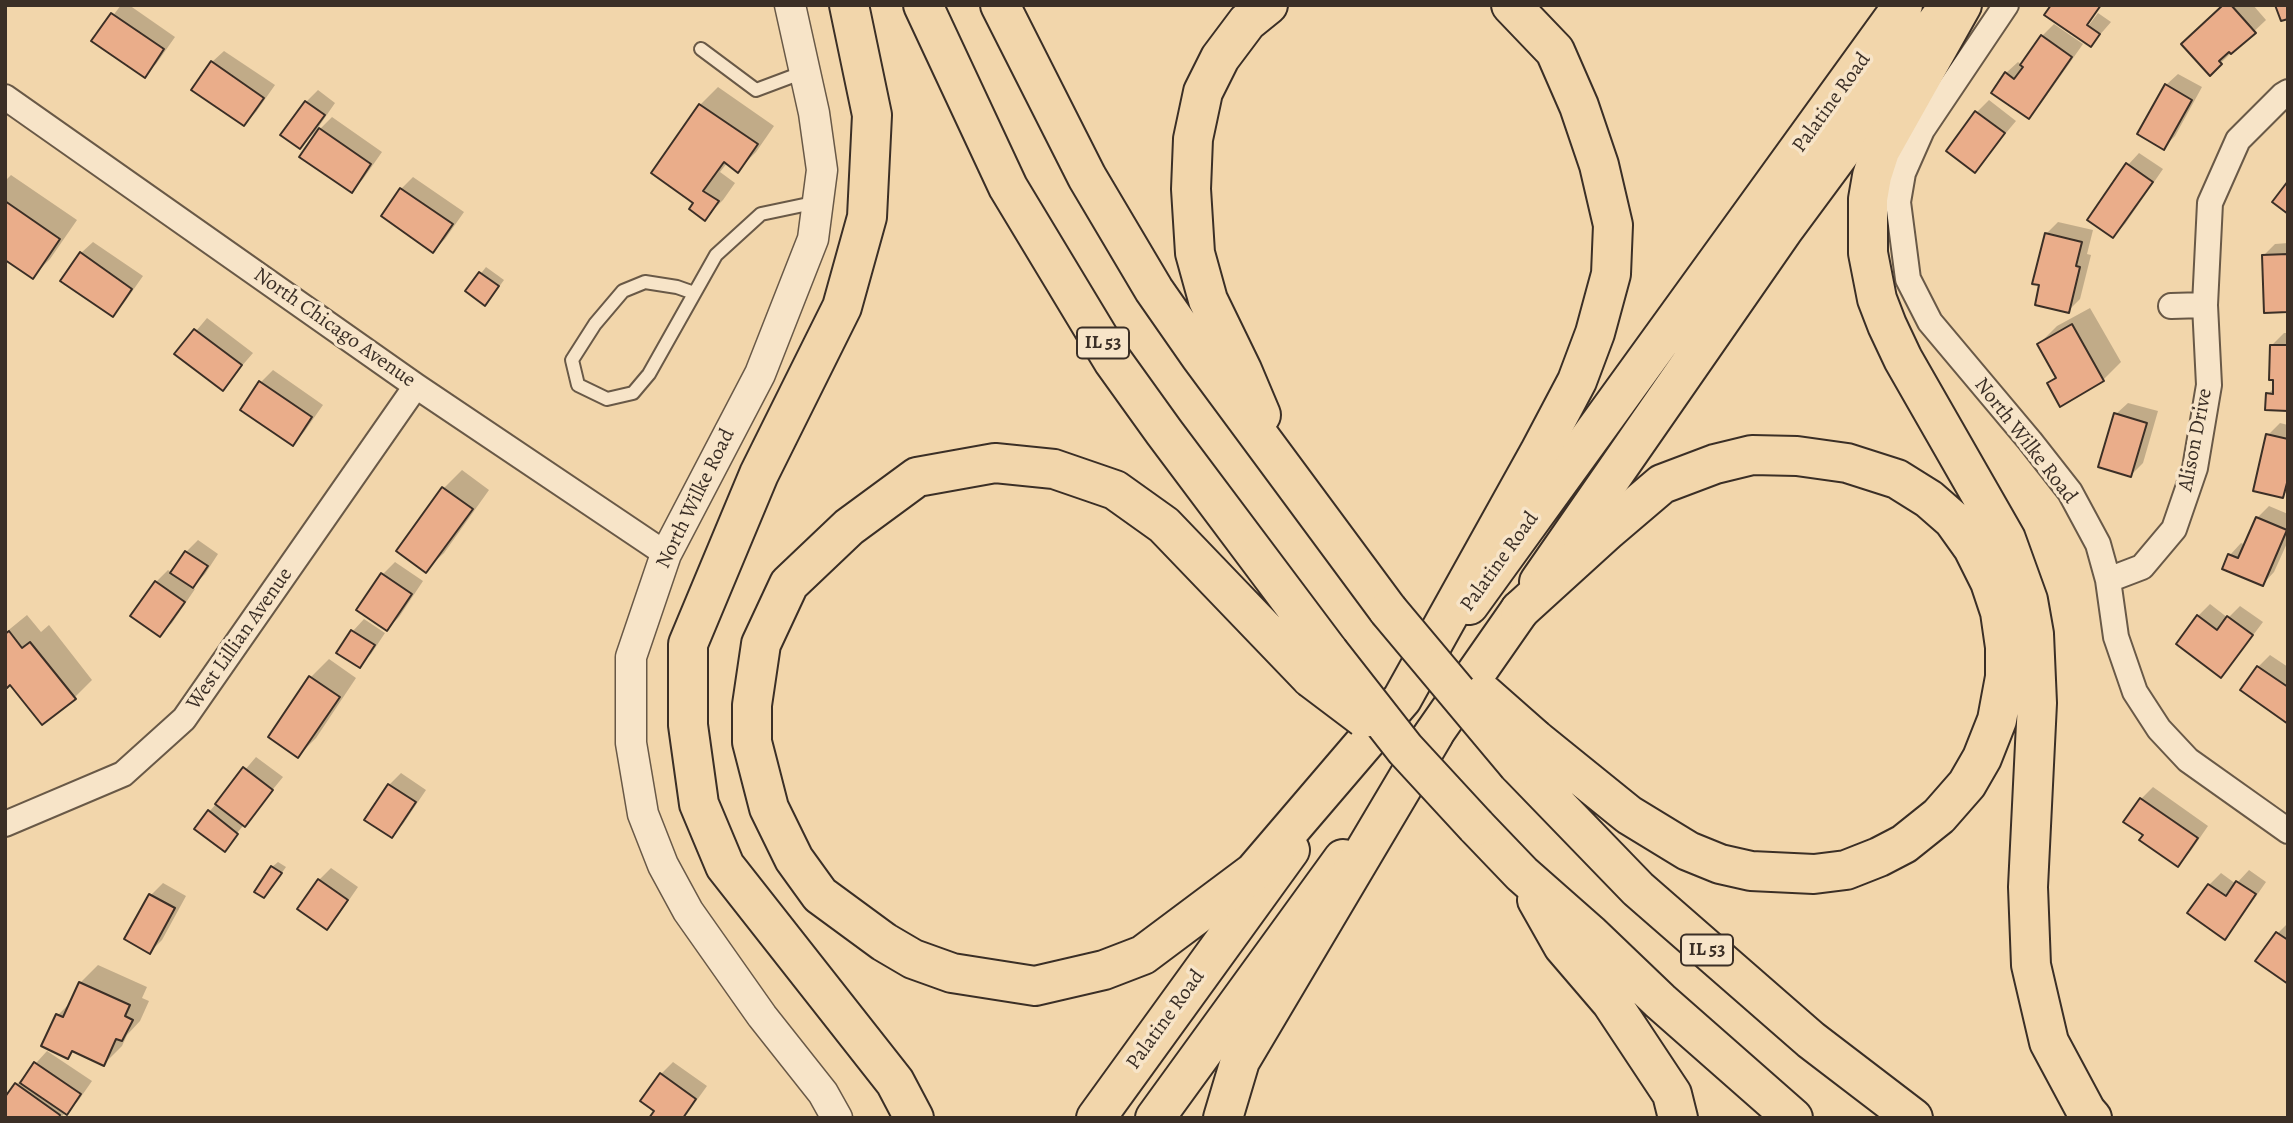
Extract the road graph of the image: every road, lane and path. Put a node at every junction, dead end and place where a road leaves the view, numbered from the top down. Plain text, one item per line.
1 (790, 5) edge
2 (849, 5) edge
3 (923, 5) edge
4 (1000, 5) edge
5 (1268, 5) edge
6 (1511, 5) edge
7 (1903, 5) edge
8 (1949, 5) edge
9 (1962, 5) edge
10 (2006, 5) edge
11 (701, 49) dead end
12 (804, 72) junction
13 (2288, 92) edge
14 (5, 97) edge
15 (818, 202) junction
16 (694, 293) junction
17 (2205, 305) junction
18 (2171, 306) dead end
19 (416, 386) junction
20 (1285, 472) junction
21 (666, 554) junction
22 (2108, 580) junction
23 (1520, 610) junction
24 (1320, 665) junction
25 (1402, 699) junction
26 (1420, 741) junction
27 (1526, 752) junction
28 (5, 824) edge
29 (2288, 831) edge
30 (1522, 874) junction
31 (837, 1118) edge
32 (914, 1118) edge
33 (1096, 1118) edge
34 (1155, 1118) edge
35 (1223, 1118) edge
36 (1678, 1118) edge
37 (1793, 1118) edge
38 (1913, 1118) edge
39 (2092, 1118) edge

1 - 12 street, North Wilke Road
2 - 32 main road
3 - 24 main road, IL 53
4 - 20 main road
5 - 20 main road
6 - 25 main road
7 - 25 main road, Palatine Road
8 - 23 main road, Palatine Road
9 - 39 main road
10 - 22 street, North Wilke Road
11 - 12 lane
12 - 15 street, North Wilke Road
13 - 17 street, Alison Drive
14 - 19 street, North Chicago Avenue
15 - 16 lane
15 - 21 street, North Wilke Road
16 - 16 lane
17 - 18 street
17 - 22 street, Alison Drive
19 - 21 street, North Chicago Avenue
19 - 28 street, West Lillian Avenue
20 - 27 main road, bridge
21 - 31 street, North Wilke Road
22 - 29 street, North Wilke Road
23 - 26 main road, Palatine Road
23 - 27 main road
24 - 25 main road
24 - 26 main road, IL 53, bridge
25 - 33 main road, Palatine Road
26 - 30 main road, IL 53, bridge
26 - 34 main road, Palatine Road
26 - 35 main road
27 - 38 main road, IL 53
30 - 36 main road
30 - 37 main road, IL 53

